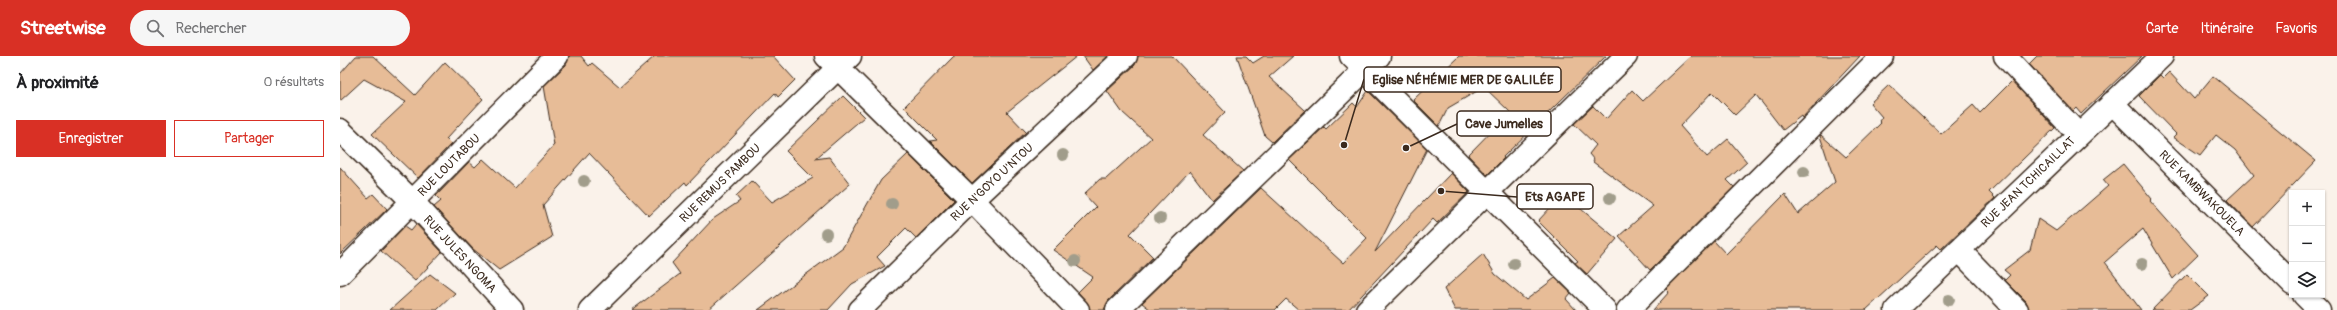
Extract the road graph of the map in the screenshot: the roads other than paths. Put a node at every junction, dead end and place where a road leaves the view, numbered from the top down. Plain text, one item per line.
1 (557, 56) edge
2 (1126, 56) edge
3 (1626, 56) edge
4 (1882, 56) edge
5 (2005, 56) edge
6 (2162, 56) edge
7 (838, 60) edge
8 (1365, 61) edge
9 (2112, 103) junction
10 (340, 130) edge
11 (2078, 134) junction
12 (1487, 192) junction
13 (972, 200) junction
14 (413, 202) junction
15 (1959, 250) junction
16 (340, 274) edge
17 (2289, 280) edge
18 (2307, 298) edge
19 (512, 310) edge
20 (590, 310) edge
21 (860, 310) edge
22 (1078, 310) edge
23 (1117, 310) edge
24 (1367, 310) edge
25 (1605, 310) edge
26 (1628, 310) edge
27 (1896, 310) edge
28 (2017, 310) edge
29 (2320, 310) edge

1 - 14 street, RUE LOUTABOU
2 - 13 street, RUE N'GOYO U'NTOU
3 - 12 street
4 - 26 street
5 - 11 street
6 - 9 street, RUE JEAN TCHICAILLAT
7 - 13 street
7 - 20 street, RUE REMUS PAMBOU
8 - 12 street
8 - 23 street
9 - 11 street, RUE JEAN TCHICAILLAT
9 - 17 street, RUE KAMBWAKOUELA
10 - 14 street, RUE JULES NGOMA
11 - 15 street, RUE JEAN TCHICAILLAT
12 - 24 street
12 - 25 street
13 - 21 street, RUE N'GOYO U'NTOU
13 - 22 street
14 - 16 street, RUE LOUTABOU
14 - 19 street, RUE JULES NGOMA
15 - 27 street, RUE JEAN TCHICAILLAT
15 - 28 street
18 - 29 street

